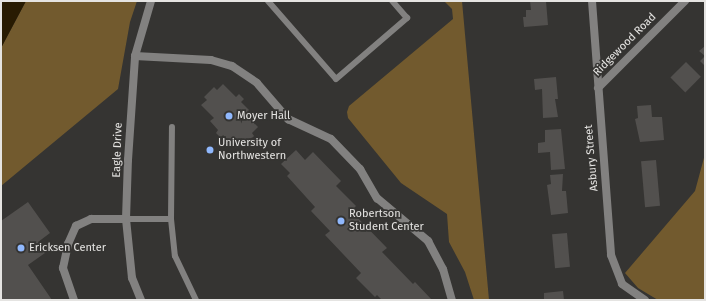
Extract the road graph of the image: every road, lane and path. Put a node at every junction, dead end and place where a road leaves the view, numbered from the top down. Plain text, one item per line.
1 (151, 1) edge
2 (268, 1) edge
3 (392, 1) edge
4 (592, 1) edge
5 (685, 1) edge
6 (135, 56) junction
7 (598, 88) junction
8 (172, 127) dead end
9 (126, 219) junction
10 (171, 219) junction
11 (74, 300) edge
12 (141, 300) edge
13 (196, 300) edge
14 (452, 300) edge
15 (645, 300) edge

1 - 6 street, Eagle Drive
2 - 3 lane
4 - 7 street, Asbury Street
5 - 7 street, Ridgewood Road
6 - 9 street, Eagle Drive
6 - 14 street
7 - 15 street, Asbury Street
8 - 10 lane
9 - 10 lane
9 - 11 street
9 - 12 street, Eagle Drive
10 - 13 lane

